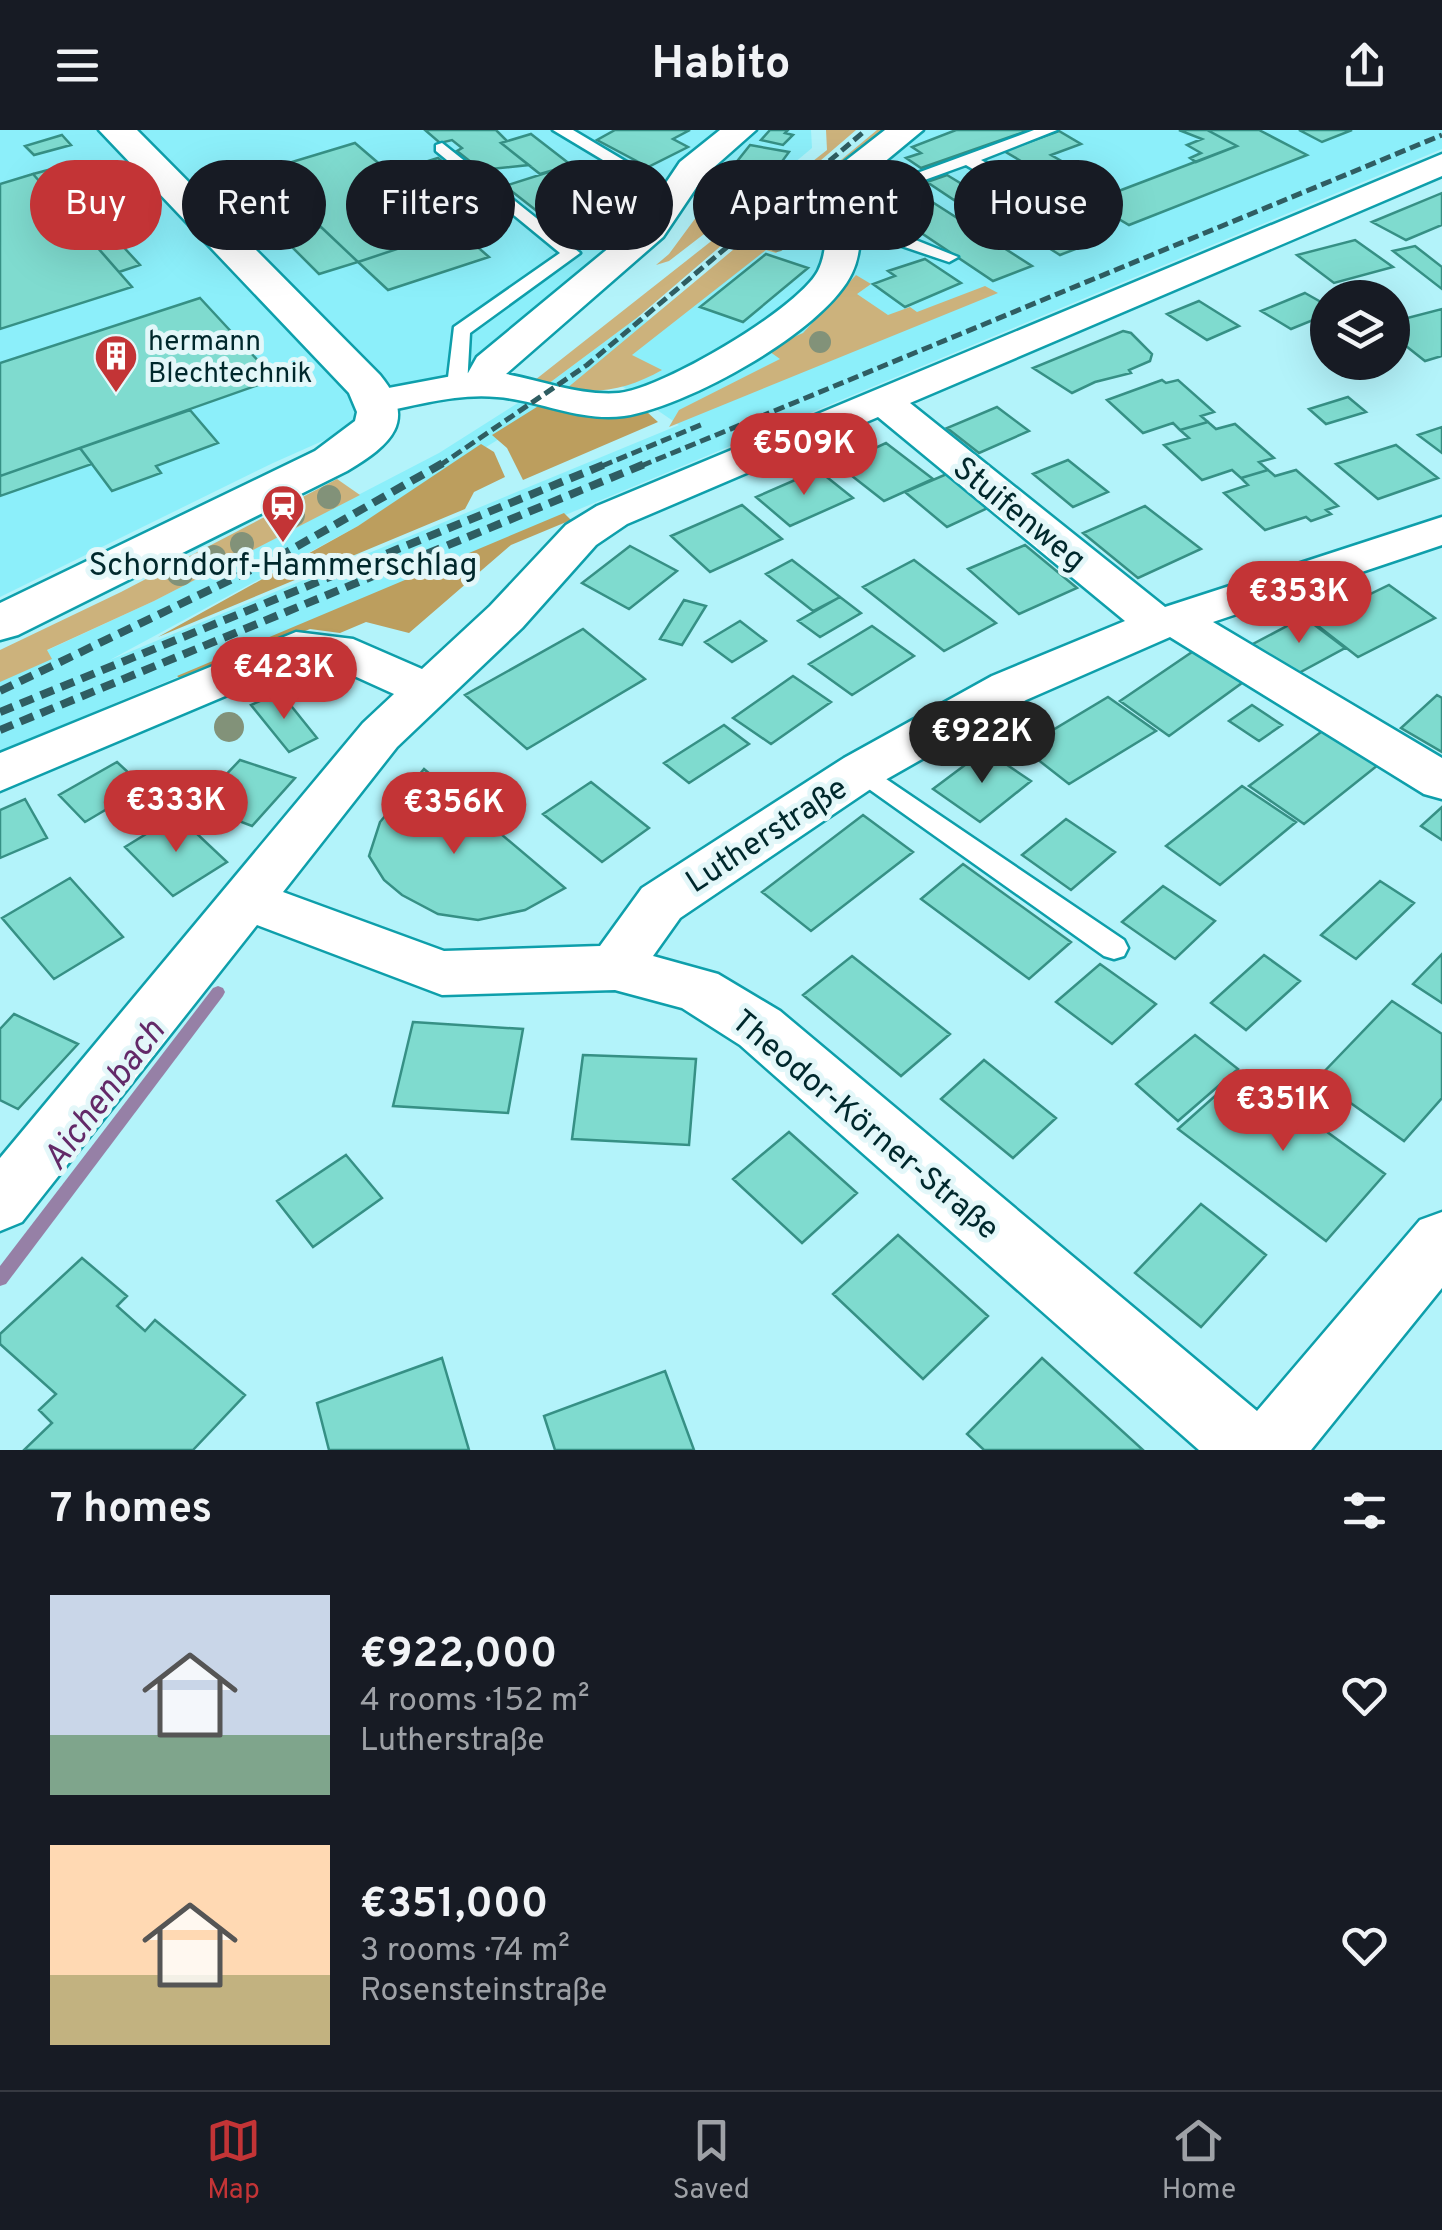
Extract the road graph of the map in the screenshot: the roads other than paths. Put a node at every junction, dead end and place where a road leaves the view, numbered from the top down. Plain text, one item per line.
1 (117, 130) edge
2 (561, 130) edge
3 (740, 130) edge
4 (907, 130) edge
5 (1049, 130) edge
6 (442, 148) dead end
7 (968, 159) joint
8 (863, 160) edge
9 (1441, 165) edge
10 (934, 175) edge
11 (674, 195) junction
12 (838, 250) edge
13 (929, 250) edge
14 (949, 257) dead end
15 (470, 385) junction
16 (376, 401) junction
17 (882, 401) junction
18 (1442, 530) edge
19 (0, 622) edge
20 (1167, 622) junction
21 (426, 690) junction
22 (861, 771) junction
23 (0, 774) edge
24 (1442, 781) edge
25 (245, 899) junction
26 (1114, 948) dead end
27 (615, 968) junction
28 (0, 1203) edge
29 (1442, 1240) edge
30 (1250, 1450) edge
31 (1268, 1450) edge

1 - 16 street
2 - 11 lane
3 - 11 street
4 - 8 street
5 - 7 lane
6 - 15 lane
7 - 10 lane
9 - 17 street
11 - 15 street
12 - 15 street
13 - 14 lane
15 - 16 street
16 - 19 street
17 - 20 street, Stuifenweg
17 - 21 street
18 - 20 street, Lutherstraße
20 - 22 street, Lutherstraße
20 - 24 street, Stuifenweg
21 - 23 street
21 - 25 street
22 - 26 lane
22 - 27 street, Lutherstraße
25 - 27 street, Theodor-Körner-Straße
25 - 28 street
27 - 30 street, Theodor-Körner-Straße
29 - 31 street

